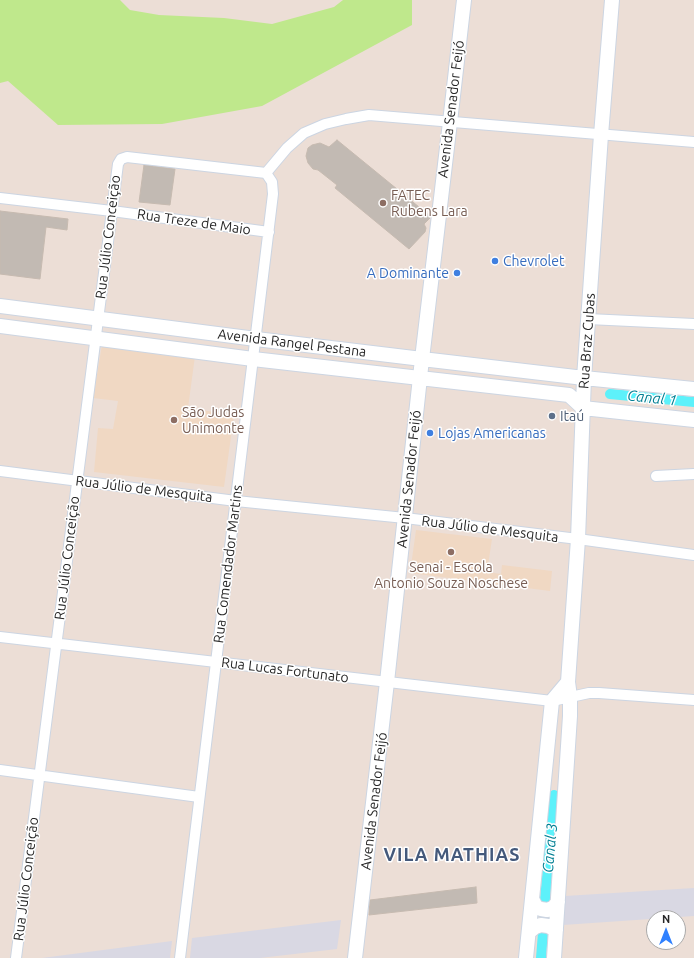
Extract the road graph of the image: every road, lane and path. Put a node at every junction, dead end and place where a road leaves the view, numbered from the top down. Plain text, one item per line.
1 (464, 0) edge
2 (612, 0) edge
3 (450, 122) junction
4 (601, 135) junction
5 (694, 142) edge
6 (266, 173) junction
7 (0, 198) edge
8 (112, 211) junction
9 (269, 232) junction
10 (0, 306) edge
11 (98, 318) junction
12 (588, 318) junction
13 (694, 324) edge
14 (0, 326) edge
15 (95, 338) junction
16 (256, 339) junction
17 (253, 359) junction
18 (422, 359) junction
19 (420, 378) junction
20 (584, 378) junction
21 (694, 389) edge
22 (583, 408) junction
23 (694, 420) edge
24 (0, 471) edge
25 (694, 474) edge
26 (656, 476) dead end
27 (77, 480) junction
28 (236, 501) junction
29 (405, 518) junction
30 (578, 539) junction
31 (694, 555) edge
32 (0, 637) edge
33 (56, 643) junction
34 (216, 662) junction
35 (387, 682) junction
36 (568, 682) junction
37 (570, 697) junction
38 (694, 700) edge
39 (552, 701) junction
40 (0, 770) edge
41 (545, 770) junction
42 (567, 772) junction
43 (39, 776) junction
44 (542, 792) junction
45 (565, 794) junction
46 (200, 798) junction
47 (532, 899) junction
48 (558, 902) junction
49 (556, 930) junction
50 (529, 932) junction
51 (16, 958) edge
52 (180, 958) edge
53 (355, 958) edge
54 (526, 958) edge
55 (554, 958) edge

1 - 3 main road, Avenida Senador Feijó
2 - 4 main road, Rua Braz Cubas
3 - 4 street
3 - 6 street
3 - 18 main road, Avenida Senador Feijó
4 - 5 street
4 - 12 main road, Rua Braz Cubas
6 - 8 street, Rua Júlio Conceição
6 - 9 street, Rua Comendador Martins
7 - 8 street, Rua Treze de Maio
8 - 9 street, Rua Treze de Maio
8 - 11 street, Rua Júlio Conceição
9 - 16 street, Rua Comendador Martins
10 - 11 main road, Avenida Rangel Pestana
11 - 15 street, Rua Júlio Conceição
11 - 16 main road, Avenida Rangel Pestana
12 - 13 street
12 - 20 main road, Rua Braz Cubas
14 - 15 main road, Avenida Rangel Pestana
15 - 17 main road, Avenida Rangel Pestana
15 - 27 street, Rua Júlio Conceição
16 - 17 street, Rua Comendador Martins
16 - 18 main road, Avenida Rangel Pestana
17 - 19 main road, Avenida Rangel Pestana
17 - 28 street, Rua Comendador Martins
18 - 19 main road, Avenida Senador Feijó
18 - 20 main road, Avenida Rangel Pestana
19 - 22 main road, Avenida Rangel Pestana
19 - 29 main road, Avenida Senador Feijó
20 - 21 main road, Avenida Rangel Pestana
20 - 22 main road, Rua Braz Cubas
22 - 23 main road
22 - 30 main road, Rua Braz Cubas
24 - 27 street, Rua Júlio de Mesquita
25 - 26 street
27 - 28 street, Rua Júlio de Mesquita
27 - 33 street, Rua Júlio Conceição
28 - 29 street, Rua Júlio de Mesquita
28 - 34 street, Rua Comendador Martins
29 - 30 street, Rua Júlio de Mesquita
29 - 35 main road, Avenida Senador Feijó
30 - 31 street, Rua Júlio de Mesquita
30 - 36 main road, Rua Braz Cubas
32 - 33 street, Rua Lucas Fortunato
33 - 34 street, Rua Lucas Fortunato
33 - 43 street, Rua Júlio Conceição
34 - 35 street, Rua Lucas Fortunato
34 - 46 street, Rua Comendador Martins
35 - 39 street, Rua Lucas Fortunato
35 - 53 main road, Avenida Senador Feijó
36 - 37 main road, Rua Braz Cubas
36 - 39 main road
37 - 38 street, Rua Lucas Fortunato
37 - 39 street, Rua Lucas Fortunato
37 - 42 main road, Rua Braz Cubas
39 - 41 main road
40 - 43 street
41 - 42 main road
41 - 44 main road
42 - 45 main road, Rua Braz Cubas
43 - 46 street
43 - 51 street, Rua Júlio Conceição
44 - 45 main road
44 - 47 main road
45 - 48 main road, Rua Braz Cubas
46 - 52 street, Rua Comendador Martins
47 - 48 main road
47 - 50 main road
48 - 49 main road, Rua Braz Cubas
49 - 50 main road
49 - 55 main road, Rua Braz Cubas
50 - 54 main road

